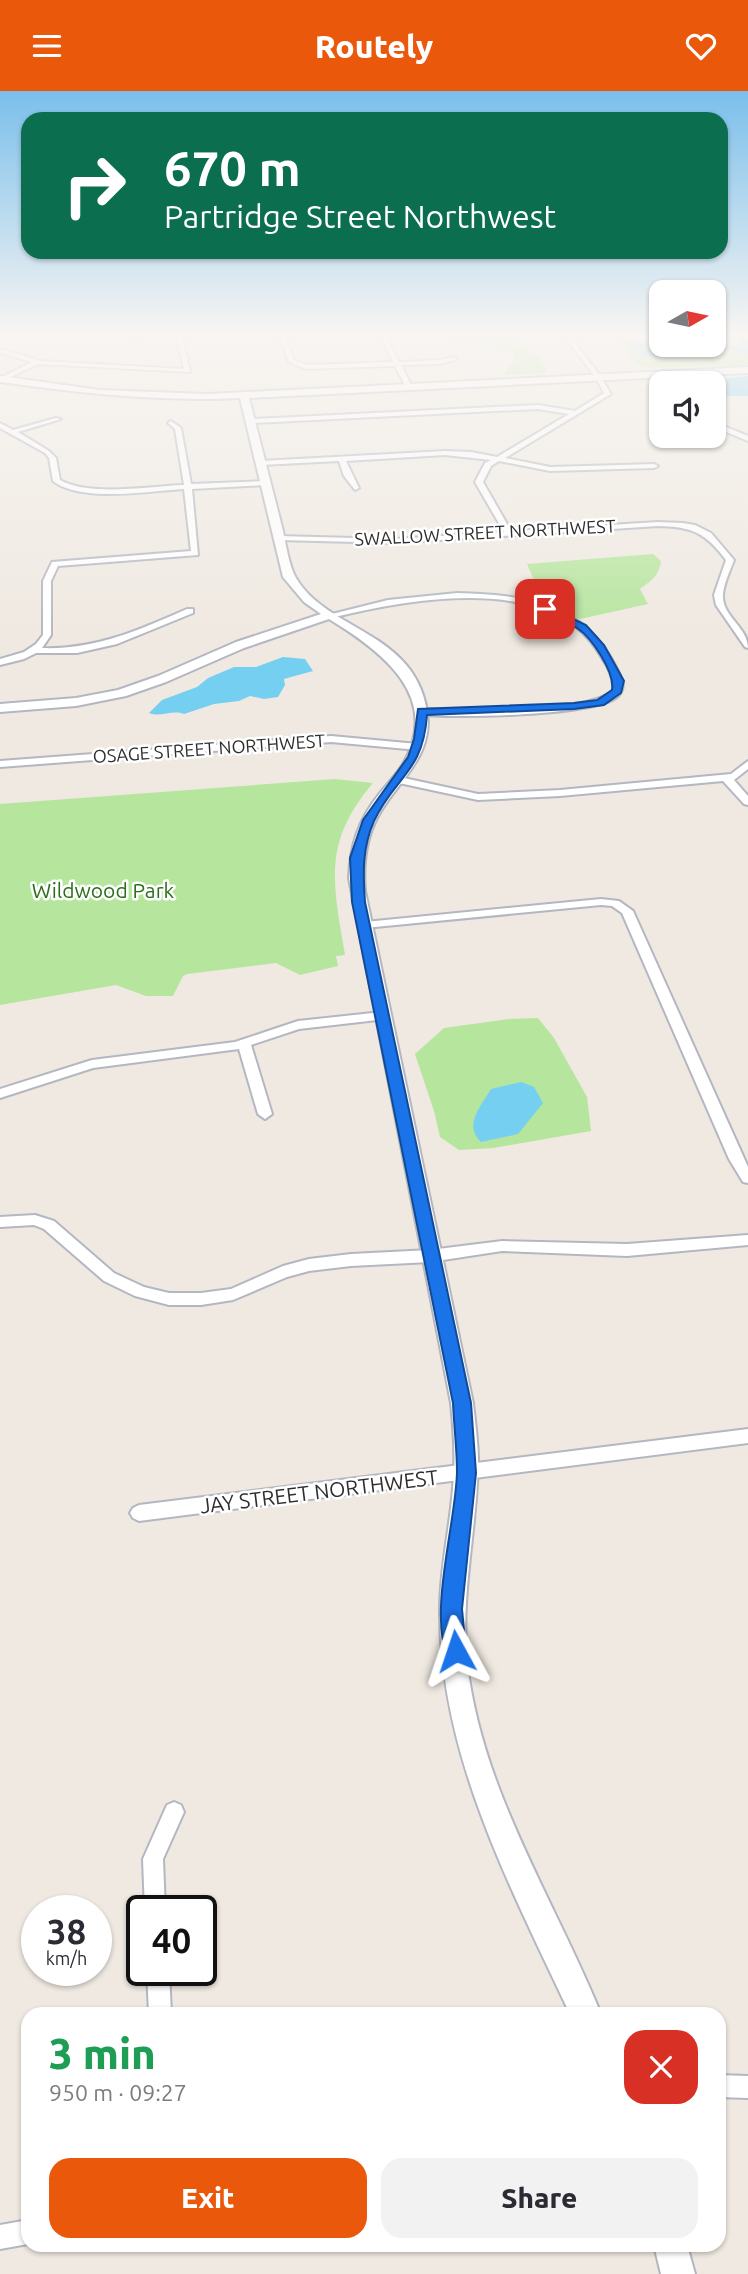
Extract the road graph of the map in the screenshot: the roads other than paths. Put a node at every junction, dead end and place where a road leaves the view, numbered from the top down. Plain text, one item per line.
1 (21, 437) edge
2 (179, 437) edge
3 (255, 437) edge
4 (535, 437) edge
5 (342, 459) junction
6 (496, 460) junction
7 (261, 463) junction
8 (654, 466) dead end
9 (265, 483) junction
10 (188, 488) junction
11 (355, 488) dead end
12 (509, 534) junction
13 (278, 538) junction
14 (190, 611) dead end
15 (328, 616) junction
16 (748, 645) edge
17 (32, 650) junction
18 (0, 662) edge
19 (0, 708) edge
20 (421, 712) junction
21 (418, 747) junction
22 (0, 764) edge
23 (748, 764) edge
24 (726, 778) junction
25 (400, 780) junction
26 (748, 803) edge
27 (365, 925) junction
28 (382, 1016) junction
29 (244, 1043) junction
30 (0, 1094) edge
31 (265, 1114) dead end
32 (748, 1178) edge
33 (0, 1222) edge
34 (748, 1240) edge
35 (430, 1256) junction
36 (748, 1436) edge
37 (466, 1473) junction
38 (139, 1513) dead end
39 (174, 1812) dead end
40 (154, 1895) edge
41 (159, 1986) edge
42 (160, 2007) edge
43 (583, 2007) edge
44 (726, 2086) edge
45 (748, 2087) edge
46 (21, 2233) edge
47 (0, 2237) edge
48 (672, 2252) edge
49 (678, 2274) edge

1 - 10 street
2 - 10 street
3 - 7 street
4 - 6 street
5 - 6 street
5 - 7 street
5 - 11 street
6 - 8 street
6 - 12 street
7 - 9 street
9 - 10 street
9 - 13 street
10 - 17 street
12 - 13 street, SWALLOW STREET NORTHWEST
12 - 16 street, SWALLOW STREET NORTHWEST
13 - 15 street
14 - 17 street
15 - 19 street
15 - 20 street
15 - 20 street
17 - 18 street
20 - 21 street
21 - 22 street, OSAGE STREET NORTHWEST
21 - 25 street
23 - 24 street
24 - 25 street
24 - 26 street
25 - 27 street
27 - 28 street
27 - 32 street
28 - 29 street
28 - 35 street
29 - 30 street
29 - 31 street
33 - 35 street
34 - 35 street
35 - 37 street
36 - 37 street, JAY STREET NORTHWEST
37 - 38 street, JAY STREET NORTHWEST
37 - 43 street
39 - 40 street
41 - 42 street
44 - 45 street
46 - 47 street
48 - 49 street

